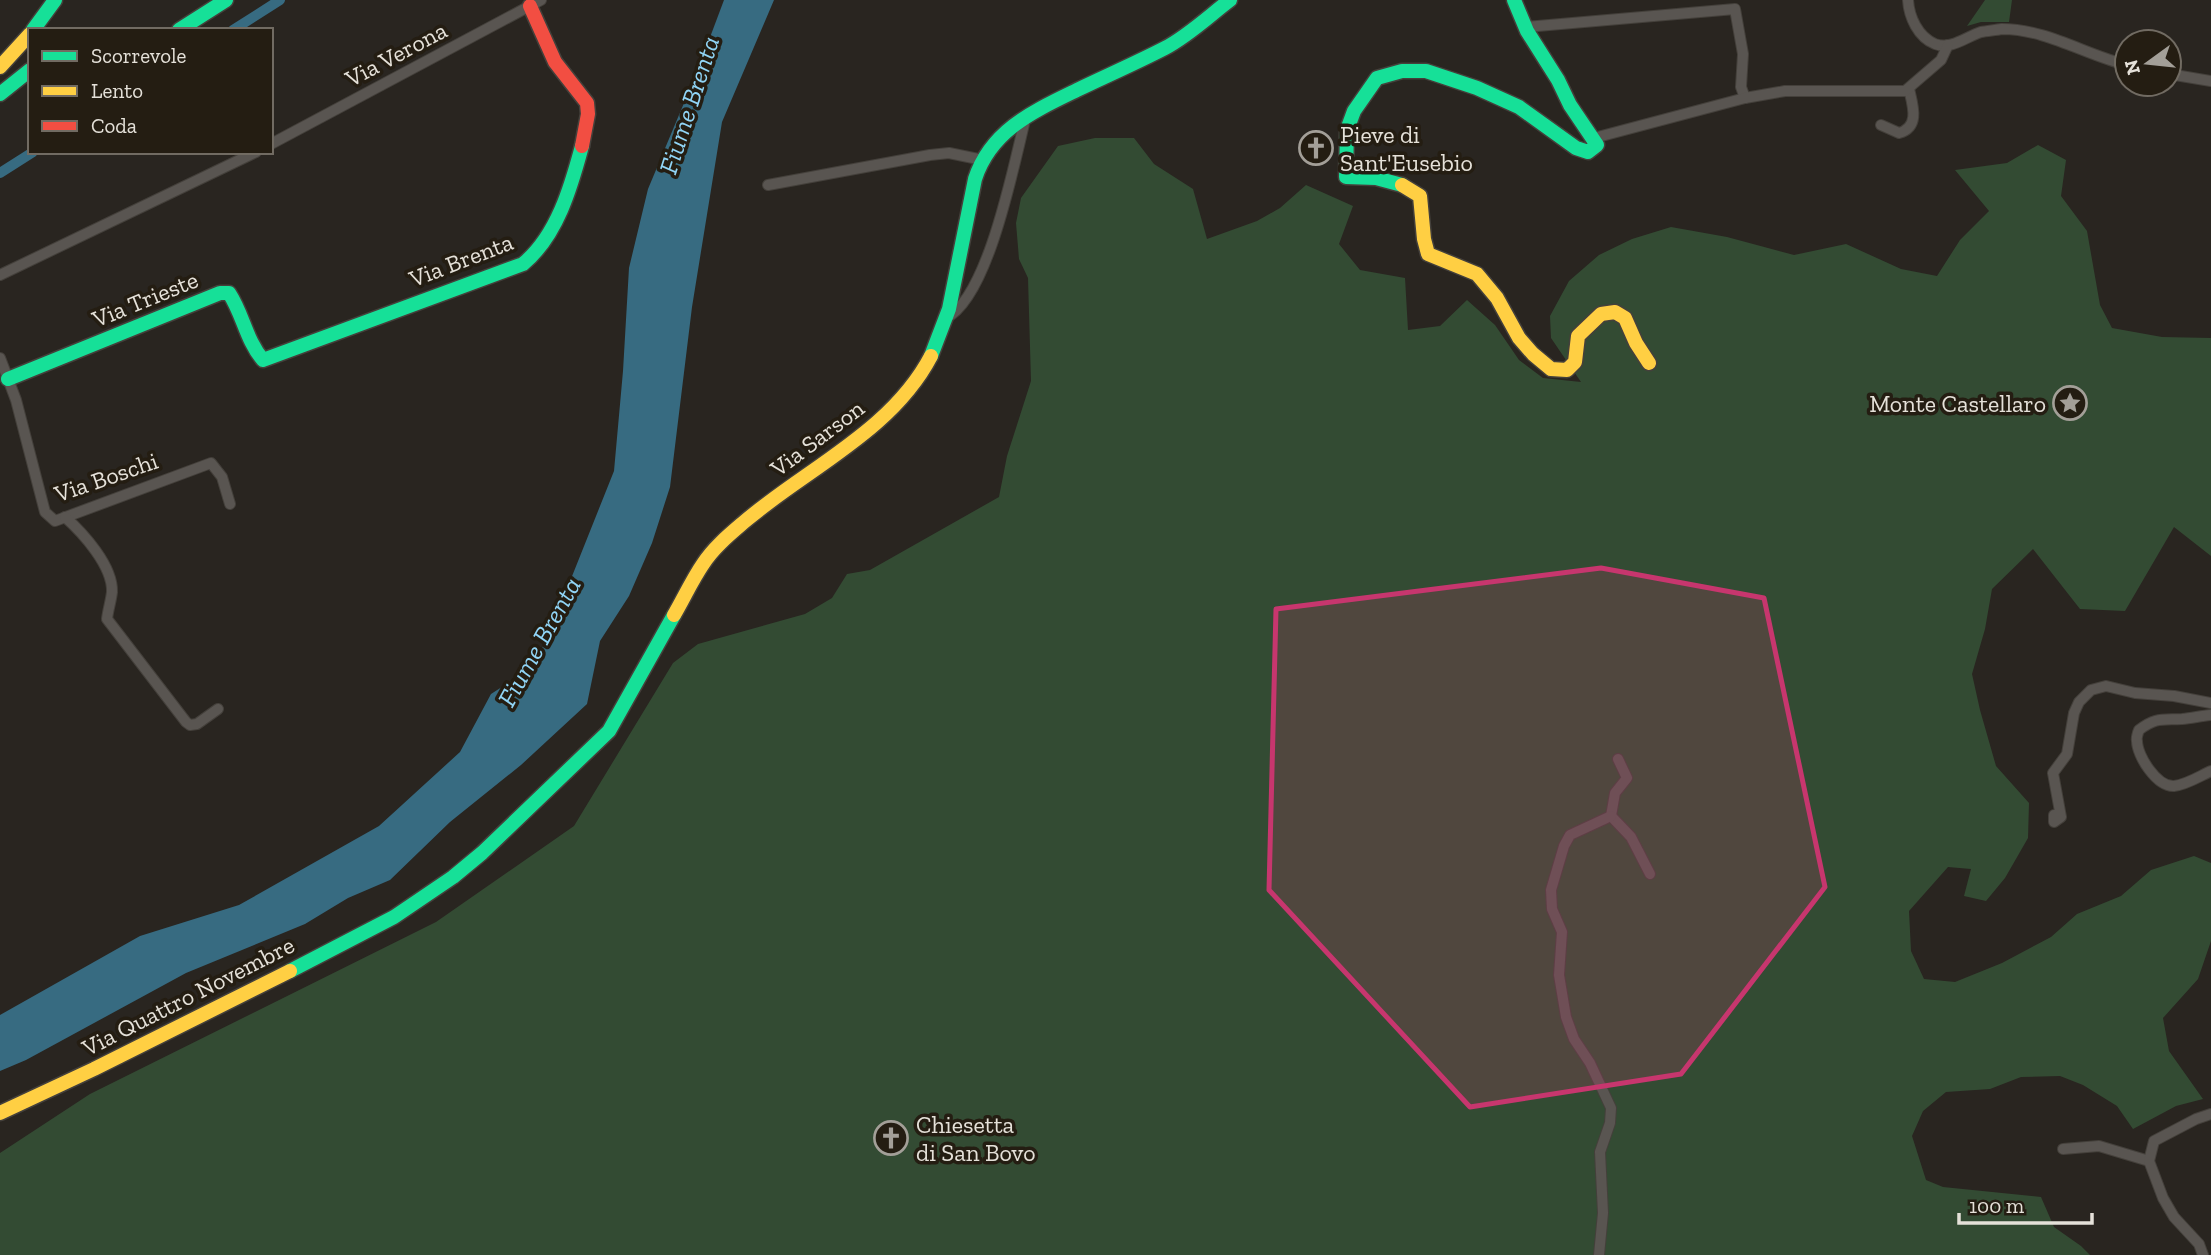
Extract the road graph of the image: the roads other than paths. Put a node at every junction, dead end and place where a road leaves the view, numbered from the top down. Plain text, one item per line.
1 (55, 0) edge
2 (226, 0) edge
3 (1230, 0) edge
4 (1514, 0) edge
5 (1908, 0) edge
6 (535, 3) edge
7 (1526, 27) junction
8 (34, 28) edge
9 (182, 28) edge
10 (28, 36) edge
11 (1948, 46) junction
12 (2113, 60) edge
13 (0, 67) edge
14 (28, 72) edge
15 (2183, 76) edge
16 (2211, 81) edge
17 (1909, 89) junction
18 (0, 94) edge
19 (1745, 98) junction
20 (1026, 116) junction
21 (1881, 125) dead end
22 (1594, 138) junction
23 (273, 143) edge
24 (252, 154) edge
25 (983, 160) junction
26 (768, 185) dead end
27 (0, 275) edge
28 (946, 318) junction
29 (0, 358) edge
30 (263, 360) joint
31 (1649, 363) dead end
32 (8, 379) junction
33 (230, 504) dead end
34 (65, 517) junction
35 (2211, 703) edge
36 (218, 709) dead end
37 (2211, 715) edge
38 (1618, 759) dead end
39 (2211, 771) edge
40 (2054, 815) dead end
41 (1611, 816) junction
42 (1650, 874) dead end
43 (394, 917) joint
44 (0, 1113) edge
45 (2211, 1114) edge
46 (2063, 1149) dead end
47 (2148, 1161) junction
48 (1599, 1255) edge
49 (2203, 1255) edge

1 - 8 main road
2 - 9 main road
3 - 20 main road, Via Sarson
4 - 7 main road
5 - 11 street
6 - 23 street, Via Verona
6 - 30 main road, Via Brenta
7 - 19 street
7 - 22 main road
10 - 13 main road
11 - 12 street
11 - 17 street
14 - 18 main road
15 - 16 street
17 - 19 street
17 - 21 street
19 - 22 street
20 - 25 main road, Via Sarson
20 - 28 street
22 - 31 main road
24 - 27 street
25 - 26 street
25 - 28 main road, Via Sarson
28 - 43 main road, Via Sarson
29 - 32 street, Via Boschi
30 - 32 main road, Via Trieste
32 - 34 street, Via Boschi
33 - 34 street, Via Boschi
34 - 36 street
35 - 40 street
37 - 39 street
38 - 41 street
41 - 42 street
41 - 48 street
43 - 44 main road, Via Quattro Novembre
45 - 47 street
46 - 47 street
47 - 49 street

